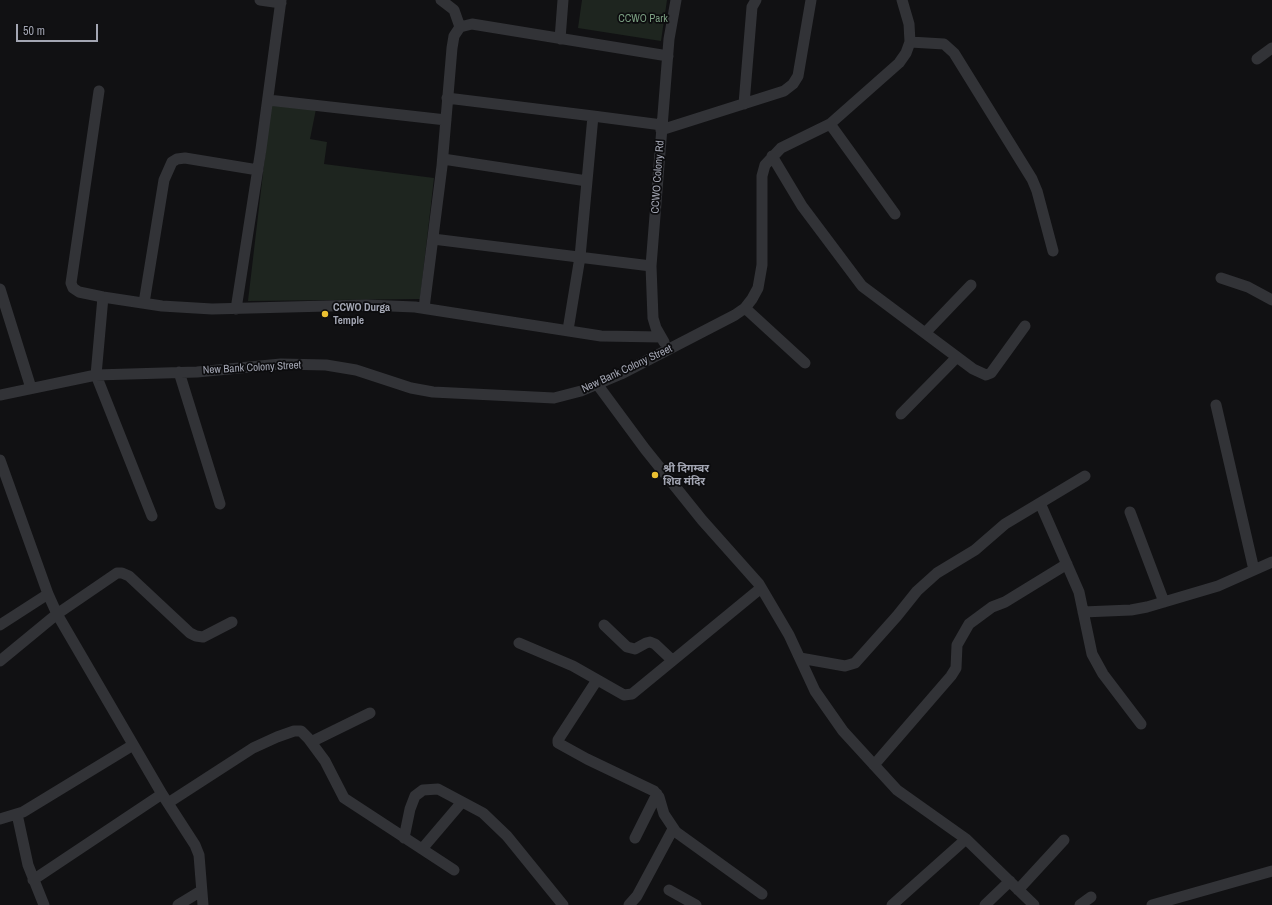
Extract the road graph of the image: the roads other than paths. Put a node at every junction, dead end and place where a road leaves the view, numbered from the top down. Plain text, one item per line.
1 (260, 0) edge
2 (441, 0) edge
3 (563, 0) edge
4 (676, 0) edge
5 (756, 0) edge
6 (811, 0) edge
7 (902, 0) edge
8 (281, 1) edge
9 (460, 27) junction
10 (560, 39) junction
11 (910, 42) junction
12 (1272, 48) edge
13 (668, 56) junction
14 (1257, 59) dead end
15 (99, 91) dead end
16 (447, 98) junction
17 (268, 100) junction
18 (744, 104) junction
19 (594, 116) junction
20 (446, 120) junction
21 (830, 124) junction
22 (662, 128) junction
23 (772, 156) junction
24 (442, 159) junction
25 (258, 170) junction
26 (587, 181) junction
27 (895, 214) dead end
28 (433, 238) junction
29 (1053, 251) dead end
30 (580, 257) junction
31 (651, 266) junction
32 (1221, 278) dead end
33 (971, 286) dead end
34 (0, 289) edge
35 (103, 297) junction
36 (1272, 300) edge
37 (144, 303) junction
38 (424, 308) junction
39 (745, 308) junction
40 (236, 309) junction
41 (1025, 326) dead end
42 (568, 330) junction
43 (925, 333) junction
44 (661, 337) junction
45 (669, 350) junction
46 (958, 357) junction
47 (805, 363) dead end
48 (179, 372) junction
49 (96, 376) junction
50 (597, 384) junction
51 (31, 388) junction
52 (0, 395) edge
53 (1216, 406) dead end
54 (901, 414) dead end
55 (0, 460) edge
56 (1085, 476) dead end
57 (1040, 503) junction
58 (220, 504) dead end
59 (1130, 512) dead end
60 (152, 516) dead end
61 (1272, 562) edge
62 (1067, 564) junction
63 (1254, 570) junction
64 (761, 588) junction
65 (48, 594) junction
66 (1164, 602) junction
67 (1083, 612) junction
68 (57, 614) junction
69 (232, 622) dead end
70 (604, 625) dead end
71 (0, 626) edge
72 (519, 643) dead end
73 (800, 658) junction
74 (672, 660) junction
75 (0, 661) edge
76 (597, 680) junction
77 (370, 713) dead end
78 (1141, 724) dead end
79 (311, 742) junction
80 (133, 745) junction
81 (874, 765) junction
82 (657, 794) junction
83 (165, 799) junction
84 (462, 802) junction
85 (17, 814) junction
86 (0, 819) edge
87 (673, 829) junction
88 (404, 838) junction
89 (635, 838) dead end
90 (966, 840) junction
91 (1064, 840) dead end
92 (422, 849) junction
93 (454, 870) dead end
94 (1272, 871) edge
95 (33, 880) junction
96 (1010, 881) junction
97 (669, 890) dead end
98 (1018, 890) junction
99 (200, 891) junction
100 (762, 894) dead end
101 (1091, 897) dead end
102 (44, 905) edge
103 (178, 905) edge
104 (203, 905) edge
105 (563, 905) edge
106 (629, 905) edge
107 (696, 905) edge
108 (892, 905) edge
109 (985, 905) edge
110 (1034, 905) edge
111 (1080, 905) edge
112 (1152, 905) edge

1 - 8 street
2 - 9 street
3 - 10 street
4 - 13 street, CCWO Colony Rd
5 - 18 street
6 - 18 street
7 - 11 street
8 - 17 street
9 - 10 street
9 - 16 street
10 - 13 street
11 - 21 street, New Bank Colony Street
11 - 29 street
12 - 14 street
13 - 22 street, CCWO Colony Rd
15 - 35 street
16 - 19 street
16 - 20 street
17 - 20 street
17 - 25 street
18 - 22 street
19 - 22 street
19 - 26 street
20 - 24 street
21 - 23 street, New Bank Colony Street
21 - 27 street
22 - 31 street, CCWO Colony Rd
23 - 39 street, New Bank Colony Street
23 - 43 street
24 - 26 street
24 - 28 street
25 - 37 street
25 - 40 street
26 - 30 street
28 - 30 street
28 - 38 street
30 - 31 street
30 - 42 street
31 - 44 street, CCWO Colony Rd
32 - 36 street
33 - 43 street
34 - 51 street
35 - 37 street
35 - 49 street
37 - 40 street
38 - 40 street
38 - 42 street
39 - 45 street, New Bank Colony Street
39 - 47 street
41 - 46 street
42 - 44 street
43 - 46 street
44 - 45 street, CCWO Colony Rd
45 - 50 street, New Bank Colony Street
46 - 54 street
48 - 49 street, New Bank Colony Street
48 - 50 street, New Bank Colony Street
48 - 58 street
49 - 51 street, New Bank Colony Street
49 - 60 street
50 - 64 street
51 - 52 street, New Bank Colony Street
53 - 63 street
55 - 65 street
56 - 57 street
57 - 62 street
57 - 73 street
59 - 66 street
61 - 63 street
62 - 67 street
62 - 81 street
63 - 66 street
64 - 73 street
64 - 74 street
65 - 68 street
65 - 71 street
66 - 67 street
67 - 78 street
68 - 69 street
68 - 75 street
68 - 80 street
70 - 74 street
72 - 76 street
73 - 81 street
74 - 76 street
76 - 82 street
77 - 79 street
79 - 83 street
79 - 88 street
80 - 83 street
80 - 85 street
81 - 90 street
82 - 87 street
82 - 89 street
83 - 95 street
83 - 99 street
84 - 88 street
84 - 92 street
84 - 105 street
85 - 86 street
85 - 95 street
87 - 100 street
87 - 106 street
88 - 92 street
90 - 96 street
90 - 108 street
91 - 98 street
92 - 93 street
94 - 112 street
95 - 102 street
96 - 98 street
96 - 109 street
97 - 107 street
98 - 110 street
99 - 103 street
99 - 104 street
101 - 111 street

